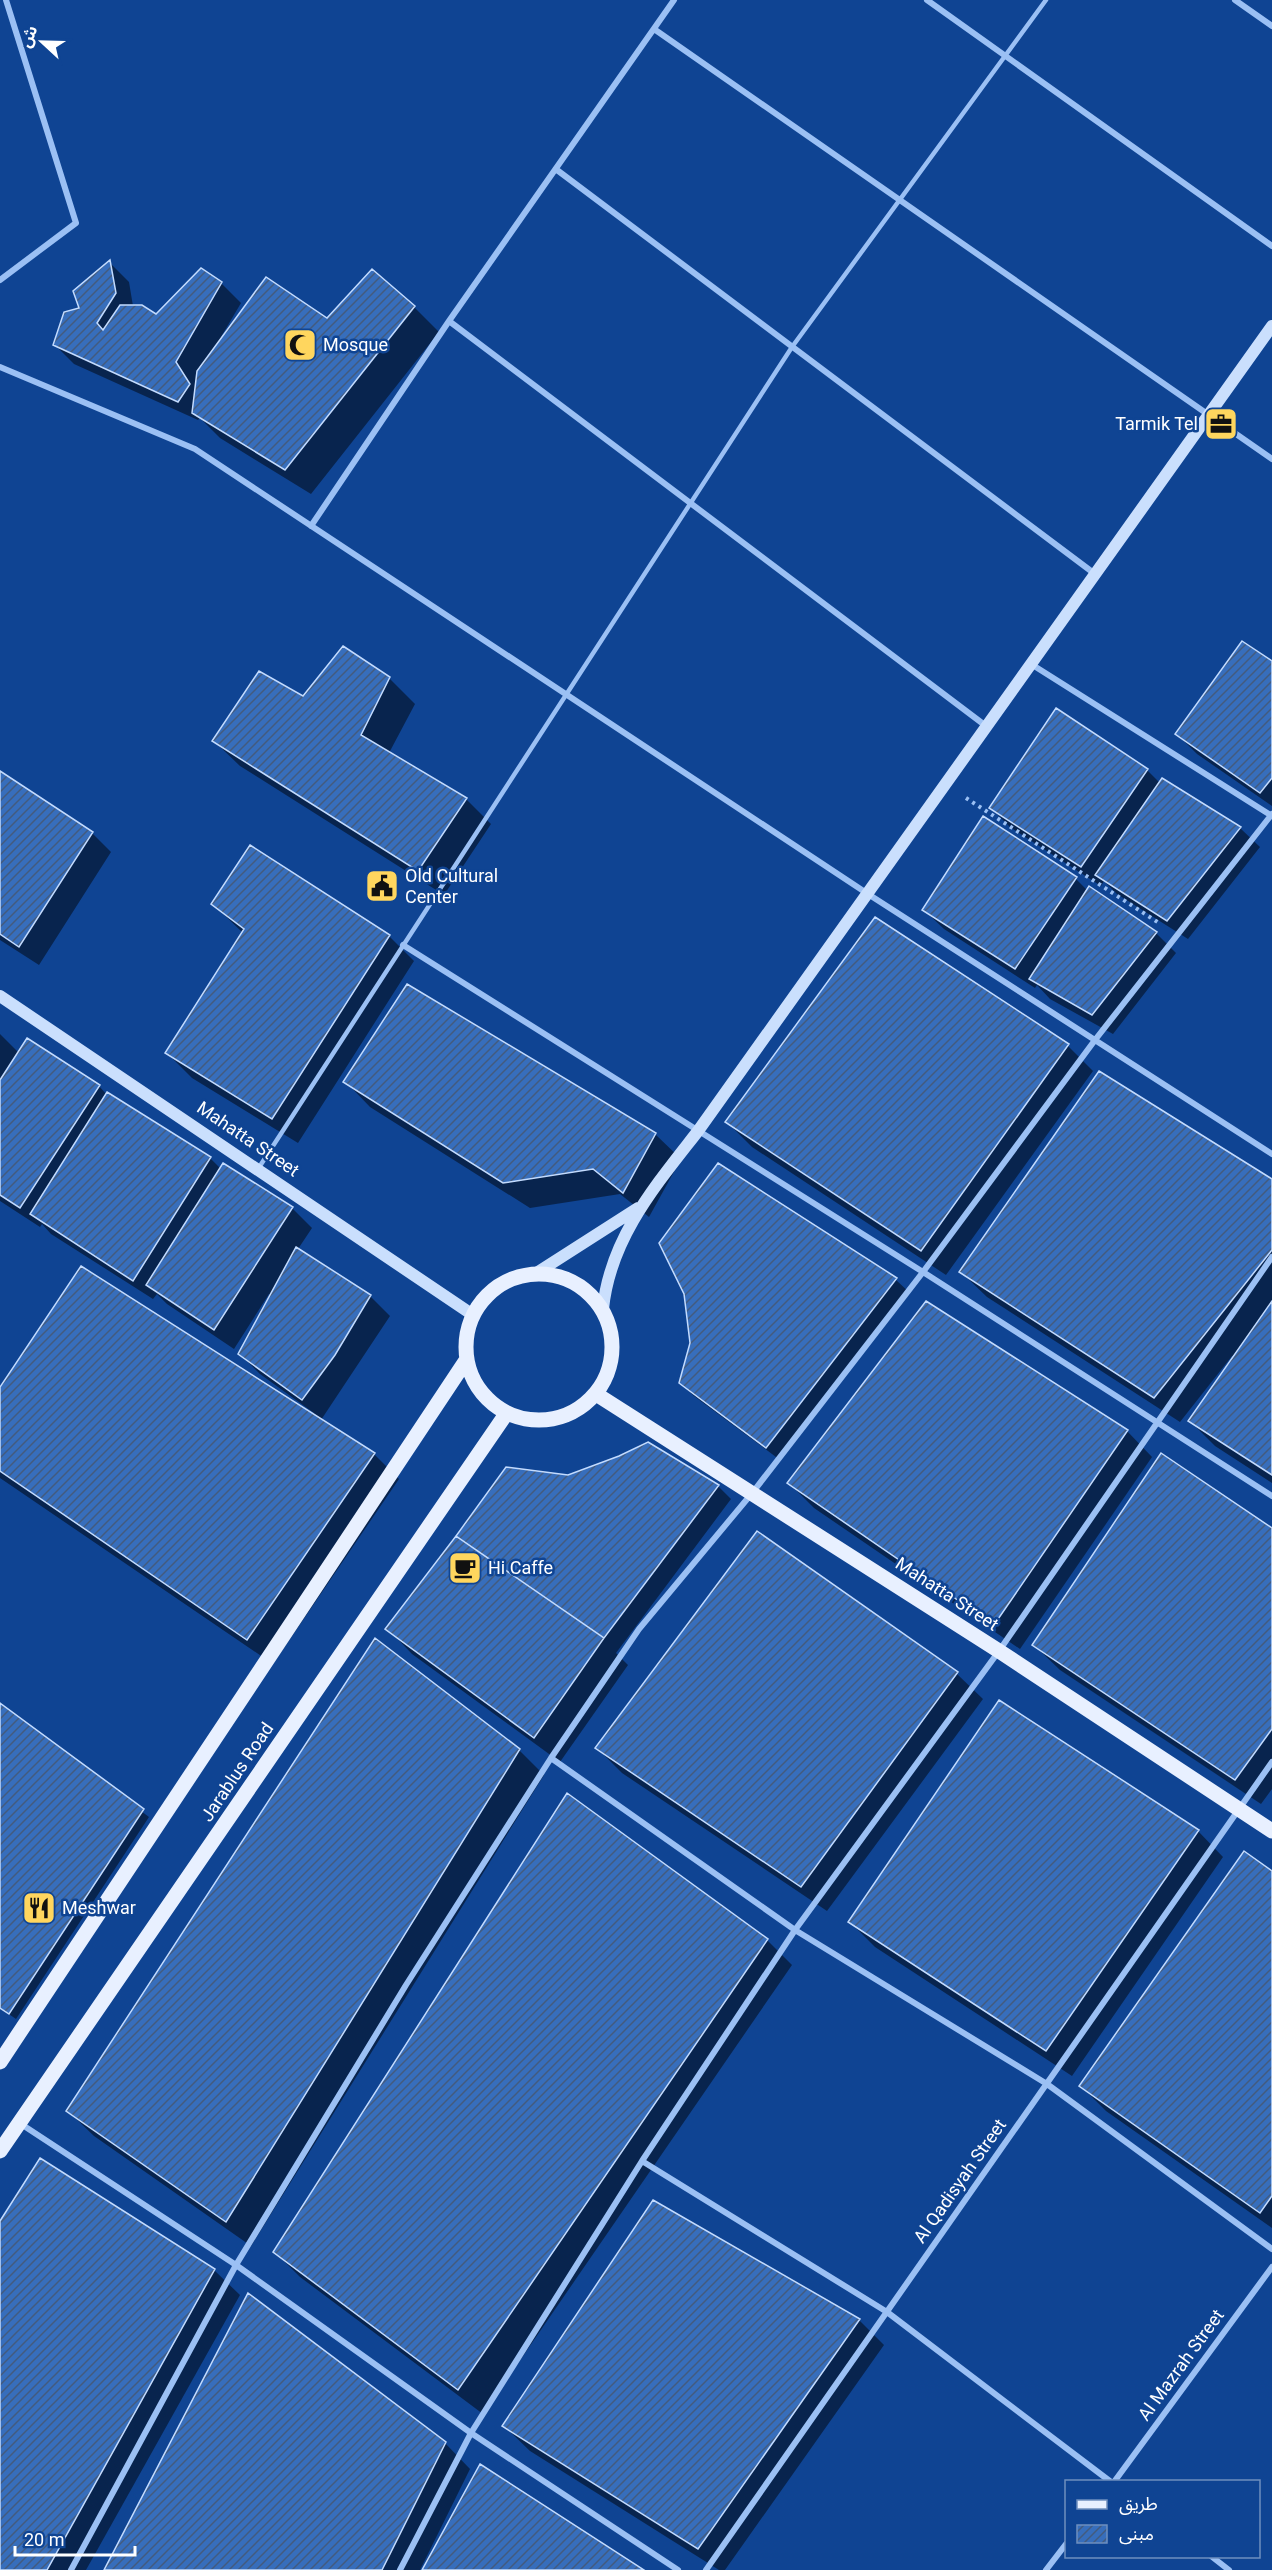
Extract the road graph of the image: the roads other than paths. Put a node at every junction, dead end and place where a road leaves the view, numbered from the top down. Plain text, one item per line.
1 (6, 0) edge
2 (674, 0) edge
3 (927, 0) edge
4 (1046, 0) edge
5 (1235, 0) edge
6 (1272, 26) edge
7 (654, 29) junction
8 (1007, 56) junction
9 (557, 170) junction
10 (900, 200) junction
11 (1272, 246) edge
12 (0, 280) edge
13 (449, 321) junction
14 (1272, 326) edge
15 (792, 347) junction
16 (0, 367) edge
17 (1209, 415) junction
18 (1272, 459) edge
19 (690, 503) junction
20 (311, 526) junction
21 (1096, 574) junction
22 (1031, 664) junction
23 (566, 694) junction
24 (987, 727) junction
25 (1272, 815) edge
26 (868, 894) junction
27 (403, 945) junction
28 (0, 996) edge
29 (1095, 1040) junction
30 (698, 1131) junction
31 (1272, 1154) edge
32 (258, 1169) junction
33 (639, 1207) junction
34 (1272, 1257) edge
35 (538, 1272) junction
36 (924, 1272) junction
37 (603, 1309) junction
38 (473, 1315) junction
39 (466, 1359) junction
40 (597, 1394) junction
41 (506, 1414) junction
42 (1156, 1423) junction
43 (753, 1492) junction
44 (1272, 1496) edge
45 (999, 1651) junction
46 (550, 1758) junction
47 (1272, 1762) edge
48 (1239, 1809) junction
49 (1272, 1831) edge
50 (795, 1930) junction
51 (0, 2062) edge
52 (1047, 2084) junction
53 (19, 2123) junction
54 (0, 2151) edge
55 (642, 2161) junction
56 (1272, 2249) edge
57 (236, 2265) junction
58 (1272, 2267) edge
59 (887, 2312) junction
60 (471, 2433) junction
61 (1112, 2480) edge
62 (1114, 2480) edge
63 (1065, 2545) edge
64 (1214, 2558) edge
65 (71, 2570) edge
66 (400, 2570) edge
67 (678, 2570) edge
68 (706, 2570) edge
69 (1046, 2570) edge
70 (1229, 2570) edge

1 - 12 street
2 - 7 street
3 - 8 street
4 - 8 lane
5 - 6 street
7 - 9 street
7 - 10 street
8 - 10 lane
8 - 11 street
9 - 13 street
9 - 15 street
10 - 15 lane
10 - 17 street
13 - 19 street
13 - 20 street
14 - 17 main road
15 - 19 lane
15 - 21 street
16 - 20 street
17 - 18 street
17 - 21 main road
19 - 23 lane
19 - 24 street
20 - 23 street
21 - 22 main road
22 - 24 main road
22 - 25 street
23 - 26 street
23 - 27 lane
24 - 26 main road
25 - 29 street
26 - 29 street
26 - 30 main road
27 - 30 street
27 - 32 lane
28 - 32 main road, Mahatta Street
29 - 31 street
29 - 36 street
30 - 33 main road
30 - 36 street
32 - 38 main road, Mahatta Street
33 - 35 main road
33 - 37 main road
34 - 42 street
35 - 37 main road
35 - 38 main road
36 - 42 street
36 - 43 street
37 - 40 main road
38 - 39 main road
39 - 41 main road
39 - 51 main road, Jarablus Road
40 - 41 main road
40 - 43 main road, Mahatta Street
41 - 53 main road, Jarablus Road
42 - 44 street
42 - 45 street
43 - 45 main road, Mahatta Street
43 - 46 street
45 - 48 main road, Mahatta Street
45 - 50 street
46 - 50 street
46 - 57 street
47 - 48 street, Al Qadisyah Street
48 - 49 main road, Mahatta Street
48 - 52 street, Al Qadisyah Street
50 - 52 street
50 - 55 street
52 - 56 street
52 - 59 street, Al Qadisyah Street
53 - 54 main road, Jarablus Road
53 - 57 street
55 - 59 street
55 - 60 street
57 - 60 street
57 - 65 street
58 - 62 street, Al Mazrah Street
59 - 61 street
59 - 68 street, Al Qadisyah Street
60 - 66 street
60 - 67 street
63 - 69 street
64 - 70 street

